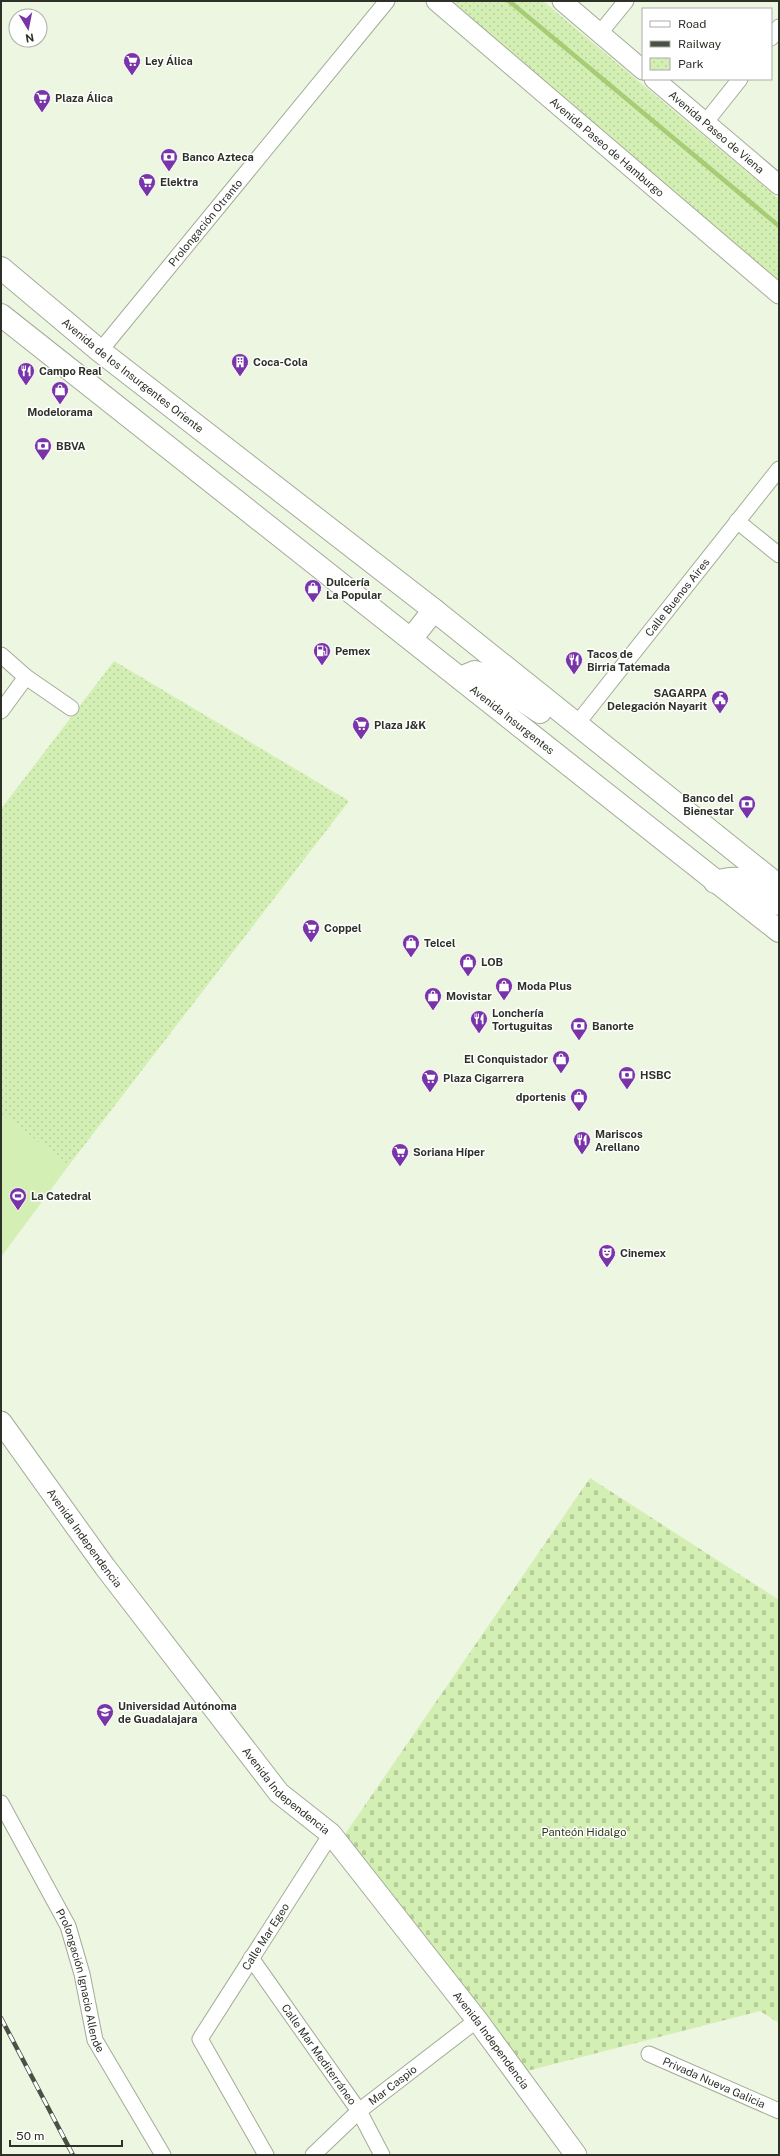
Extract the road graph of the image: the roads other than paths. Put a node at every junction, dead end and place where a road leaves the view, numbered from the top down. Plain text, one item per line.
1 (387, 1) edge
2 (436, 1) edge
3 (562, 1) edge
4 (626, 1) edge
5 (779, 27) edge
6 (600, 33) junction
7 (772, 37) edge
8 (642, 69) edge
9 (655, 80) edge
10 (739, 80) edge
11 (705, 123) junction
12 (779, 185) edge
13 (1, 268) edge
14 (779, 294) edge
15 (1, 315) edge
16 (100, 351) junction
17 (779, 469) edge
18 (266, 481) junction
19 (245, 509) junction
20 (737, 521) junction
21 (779, 555) edge
22 (434, 610) junction
23 (411, 639) junction
24 (1, 655) edge
25 (26, 677) junction
26 (460, 678) junction
27 (71, 708) dead end
28 (1, 711) edge
29 (576, 725) junction
30 (737, 853) junction
31 (715, 882) junction
32 (779, 886) edge
33 (779, 904) edge
34 (779, 931) edge
35 (1, 1422) edge
36 (1, 1803) edge
37 (330, 1834) junction
38 (251, 1958) junction
39 (477, 2020) junction
40 (649, 2054) dead end
41 (359, 2111) junction
42 (779, 2111) edge
43 (163, 2155) edge
44 (266, 2155) edge
45 (313, 2155) edge
46 (382, 2155) edge
47 (576, 2155) edge

1 - 16 street, Prolongación Otranto
2 - 14 street, Avenida Paseo de Hamburgo
3 - 6 street
4 - 6 street
5 - 7 street
6 - 8 street
9 - 11 street, Avenida Paseo de Viena
10 - 11 street
11 - 12 street, Avenida Paseo de Viena
13 - 16 highway, Avenida de los Insurgentes Oriente
15 - 19 highway
16 - 18 highway, Avenida de los Insurgentes Oriente
17 - 20 street, Calle Buenos Aires
18 - 19 highway
18 - 22 highway
19 - 23 highway, Avenida Insurgentes
20 - 21 street
20 - 29 street, Calle Buenos Aires
22 - 23 highway
22 - 29 highway
23 - 26 highway, Avenida Insurgentes
24 - 25 street
25 - 27 street
25 - 28 street
26 - 29 highway
26 - 31 highway, Avenida Insurgentes
29 - 30 highway
30 - 31 highway
30 - 32 highway
31 - 33 highway
31 - 34 highway, Avenida Insurgentes
35 - 37 main road, Avenida Independencia
36 - 43 street, Prolongación Ignacio Allende
37 - 38 street, Calle Mar Egeo
37 - 39 main road, Avenida Independencia
38 - 41 street, Calle Mar Mediterráneo
38 - 44 street, Calle Mar Egeo
39 - 41 street, Mar Caspio
39 - 47 main road, Avenida Independencia
40 - 42 street, Privada Nueva Galicia
41 - 45 street, Mar Caspio
41 - 46 street, Calle Mar Mediterráneo

